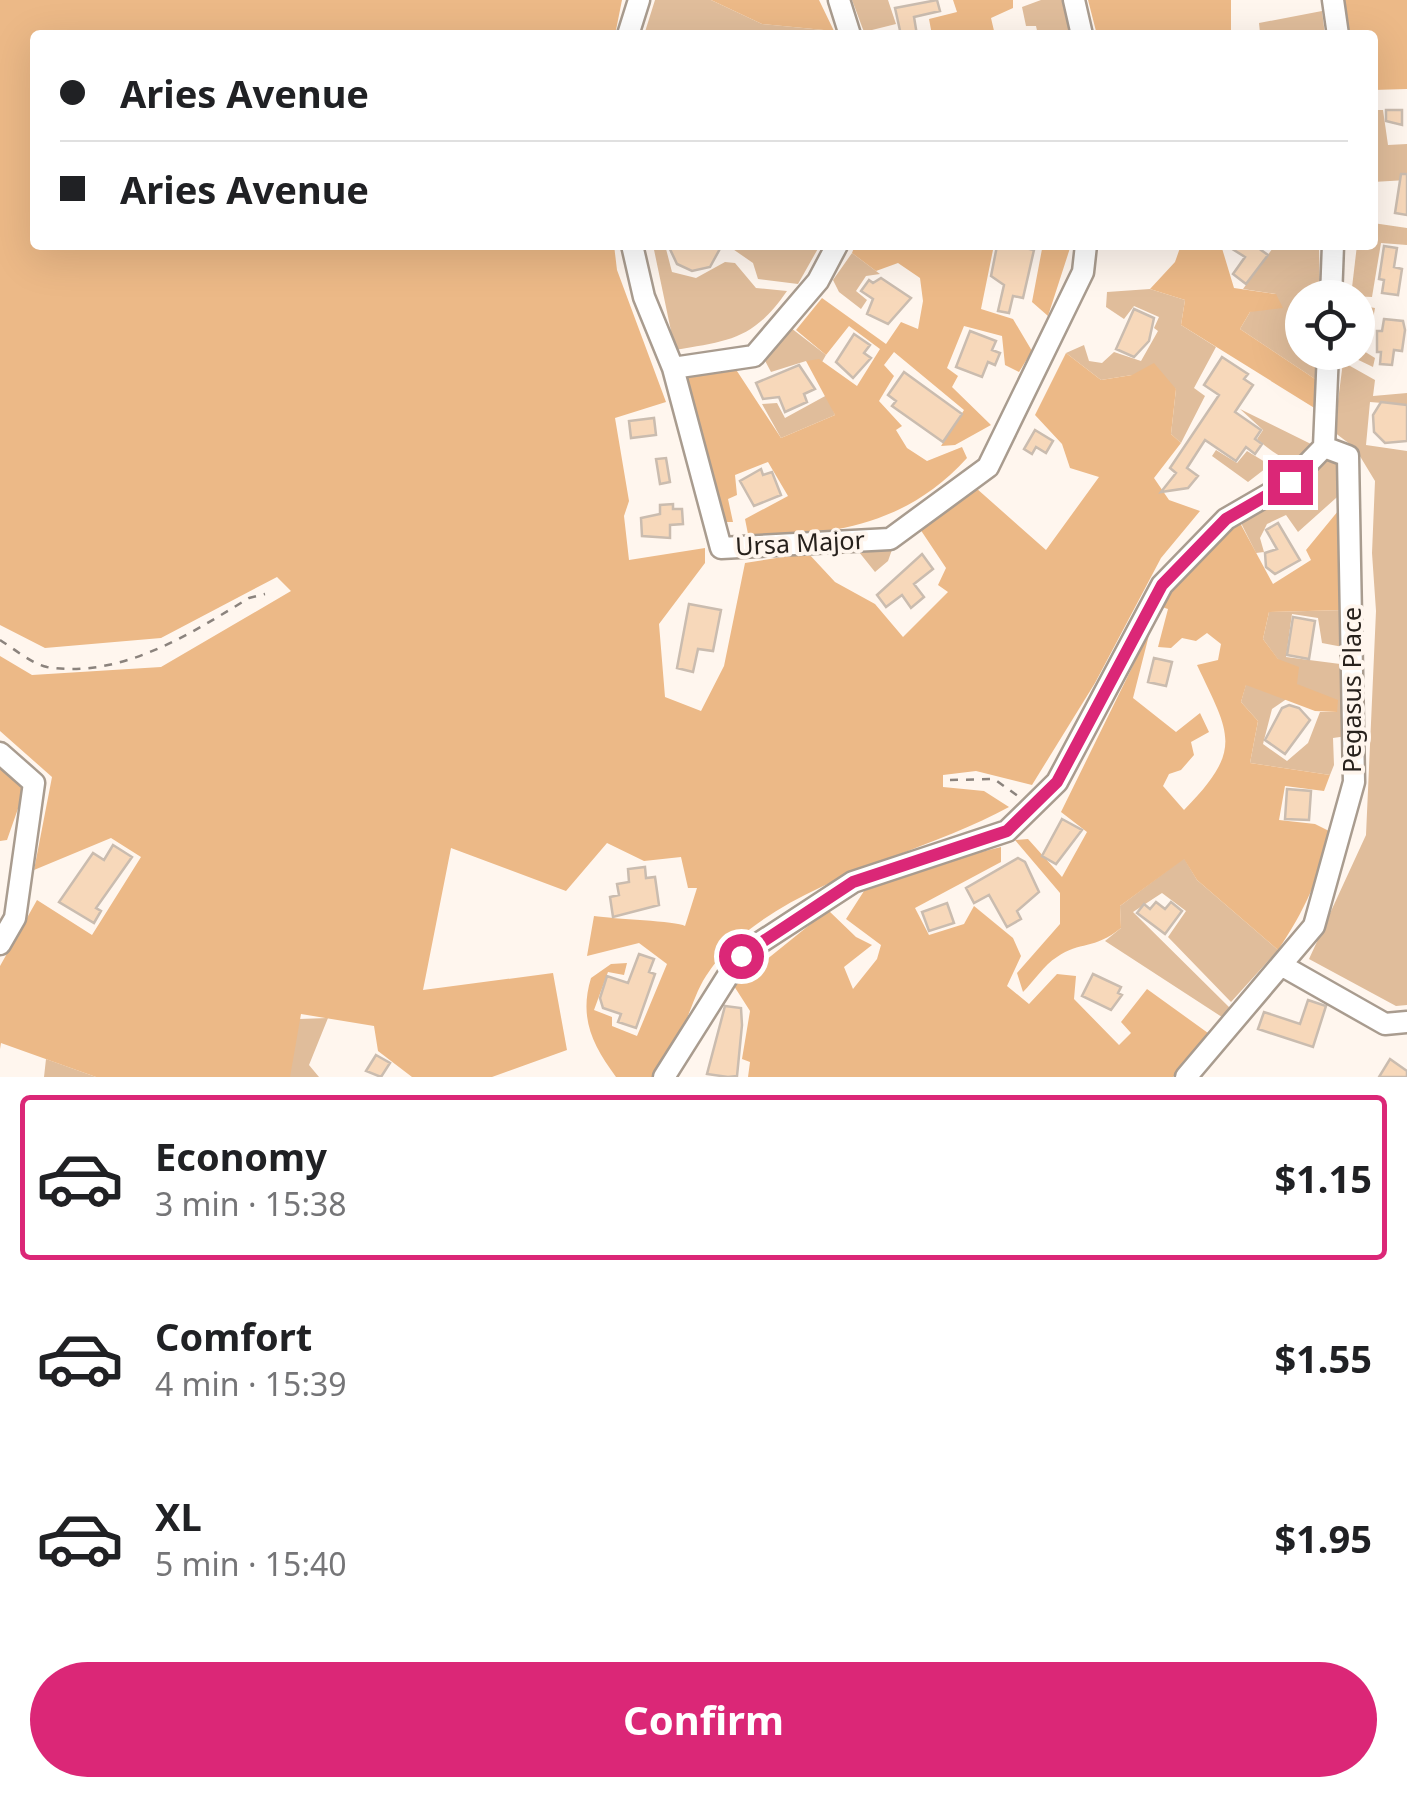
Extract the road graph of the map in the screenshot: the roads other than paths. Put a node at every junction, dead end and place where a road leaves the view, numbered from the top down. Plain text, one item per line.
1 (639, 0) edge
2 (838, 0) edge
3 (1074, 0) edge
4 (1333, 0) edge
5 (630, 30) edge
6 (848, 30) edge
7 (1081, 30) edge
8 (1337, 30) edge
9 (633, 250) edge
10 (835, 250) edge
11 (1085, 250) edge
12 (1332, 250) edge
13 (1331, 280) edge
14 (674, 368) junction
15 (1327, 370) edge
16 (1324, 447) junction
17 (0, 752) edge
18 (0, 944) edge
19 (1282, 964) junction
20 (1407, 1022) edge
21 (664, 1077) edge
22 (1186, 1077) edge

1 - 5 street
2 - 6 street
3 - 7 street
4 - 8 street
9 - 14 street, Ursa Major
10 - 14 street
11 - 14 street, Ursa Major
12 - 13 street
15 - 16 street
16 - 19 street, Pegasus Place
16 - 21 street
17 - 18 street
19 - 20 street
19 - 22 street, Pegasus Place

